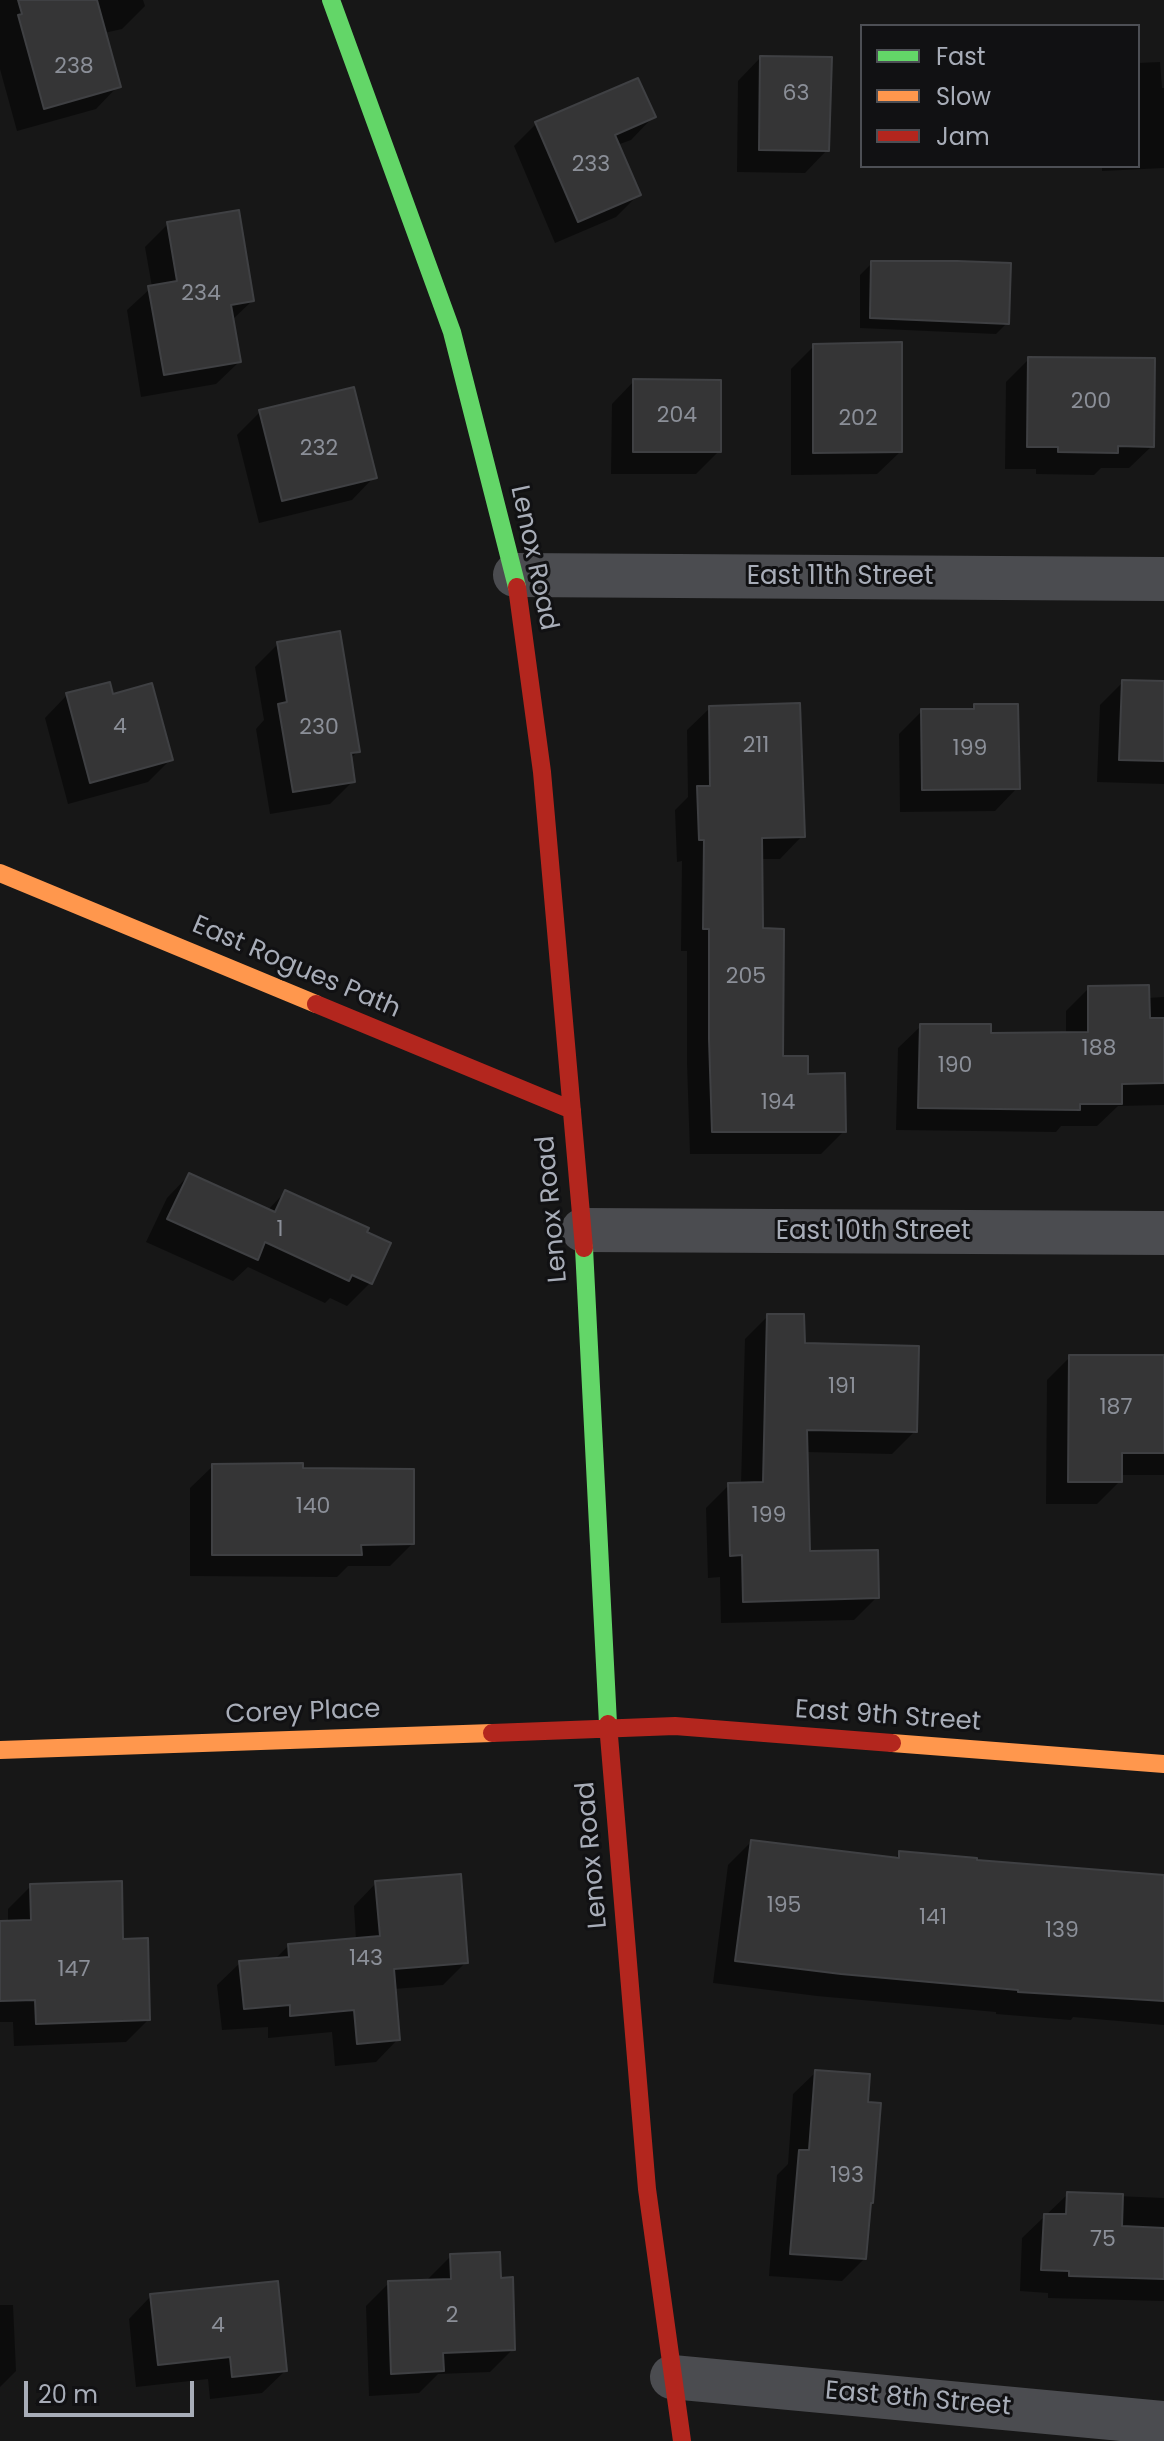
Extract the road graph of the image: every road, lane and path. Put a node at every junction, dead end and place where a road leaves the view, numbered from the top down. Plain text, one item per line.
1 (331, 0) edge
2 (515, 575) junction
3 (1164, 579) edge
4 (0, 873) edge
5 (572, 1110) junction
6 (583, 1230) junction
7 (1164, 1233) edge
8 (608, 1729) junction
9 (0, 1750) edge
10 (1164, 1764) edge
11 (672, 2377) junction
12 (1164, 2423) edge
13 (682, 2441) edge

1 - 2 street, Lenox Road
2 - 3 street, East 11th Street
2 - 5 street, Lenox Road
4 - 5 street, East Rogues Path
5 - 6 street, Lenox Road
6 - 7 street, East 10th Street
6 - 8 street, Lenox Road
8 - 9 street, Corey Place
8 - 10 street, East 9th Street
8 - 11 street, Lenox Road
11 - 12 street, East 8th Street
11 - 13 street, Lenox Road

